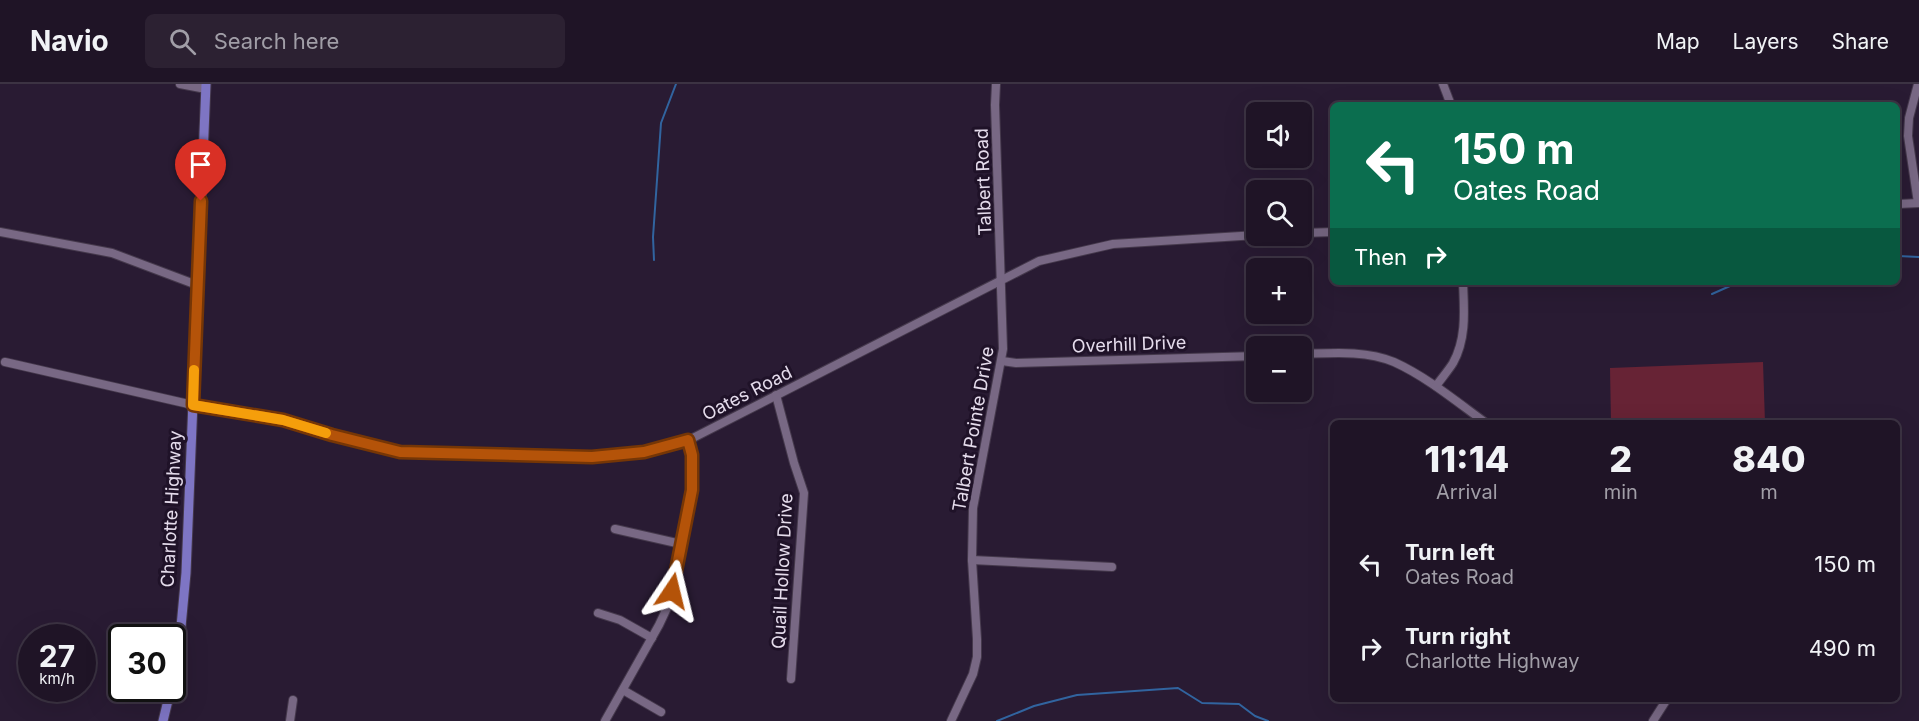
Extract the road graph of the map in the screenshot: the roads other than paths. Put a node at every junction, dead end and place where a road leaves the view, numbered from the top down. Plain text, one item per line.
1 (180, 84) edge
2 (996, 84) edge
3 (1443, 84) edge
4 (1918, 84) edge
5 (206, 86) edge
6 (1450, 102) edge
7 (1918, 203) edge
8 (1900, 204) edge
9 (0, 232) edge
10 (1330, 232) edge
11 (1312, 233) edge
12 (1246, 236) edge
13 (1002, 280) junction
14 (197, 285) junction
15 (1463, 285) edge
16 (1312, 354) edge
17 (1246, 356) edge
18 (1002, 361) junction
19 (5, 362) dead end
20 (1436, 386) junction
21 (776, 395) junction
22 (193, 405) junction
23 (1482, 420) edge
24 (688, 440) junction
25 (615, 530) dead end
26 (681, 544) junction
27 (972, 560) junction
28 (1112, 567) dead end
29 (598, 613) dead end
30 (181, 624) edge
31 (652, 638) junction
32 (791, 679) dead end
33 (622, 690) junction
34 (294, 700) dead end
35 (168, 702) edge
36 (1665, 702) edge
37 (661, 712) dead end
38 (163, 721) edge
39 (290, 721) edge
40 (605, 721) edge
41 (951, 721) edge
42 (1653, 721) edge

1 - 5 street
2 - 13 street, Talbert Road
3 - 6 street
4 - 7 street
5 - 14 main road, Charlotte Highway
7 - 8 street
9 - 14 street
10 - 11 street
12 - 13 street, Oates Road
13 - 18 street, Talbert Pointe Drive
13 - 21 street, Oates Road
14 - 22 main road, Charlotte Highway
15 - 20 street
16 - 20 street
17 - 18 street, Overhill Drive
18 - 27 street, Talbert Pointe Drive
19 - 22 street, Oates Road
20 - 23 street
21 - 24 street, Oates Road
21 - 32 street, Quail Hollow Drive
22 - 24 street, Oates Road
22 - 30 main road, Charlotte Highway
24 - 26 street
25 - 26 street
26 - 31 street
27 - 28 street
27 - 41 street, Talbert Pointe Drive
29 - 31 street
31 - 33 street
33 - 37 street
33 - 40 street
34 - 39 street
35 - 38 main road
36 - 42 street

